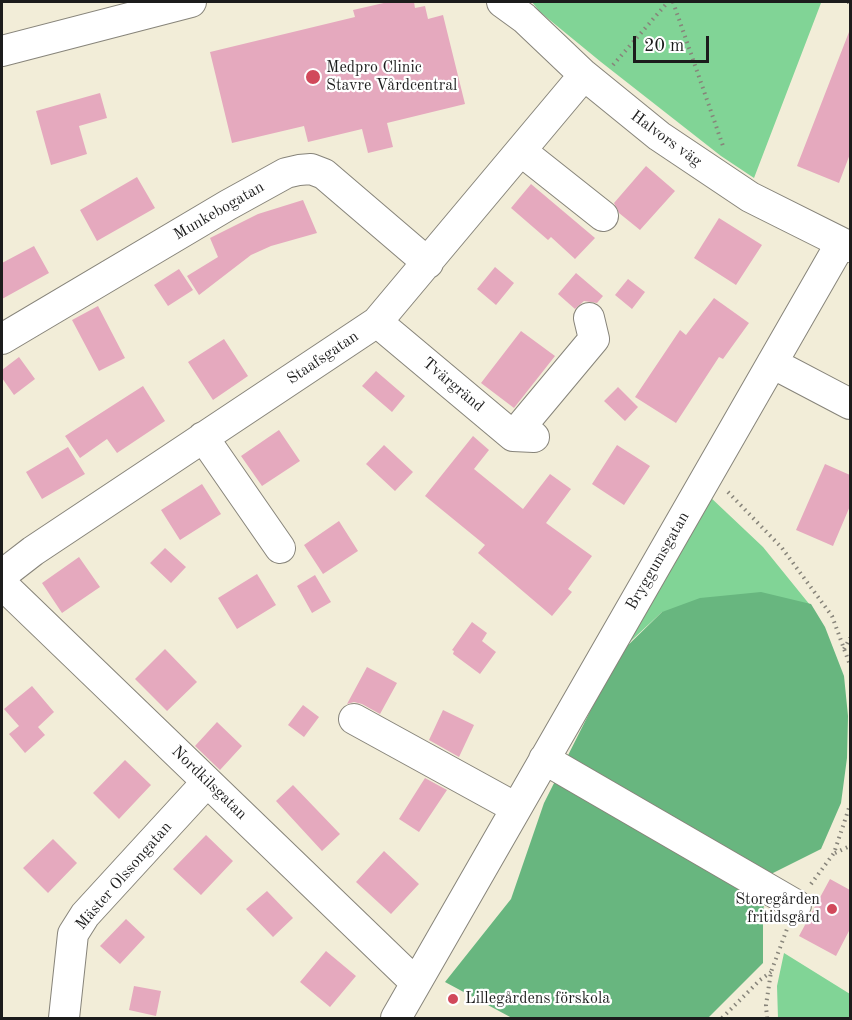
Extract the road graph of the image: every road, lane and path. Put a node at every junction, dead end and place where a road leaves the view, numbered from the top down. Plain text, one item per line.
1 (191, 2) edge
2 (502, 2) edge
3 (668, 2) edge
4 (673, 2) edge
5 (2, 51) edge
6 (595, 74) junction
7 (521, 151) junction
8 (727, 156) dead end
9 (603, 216) dead end
10 (846, 245) edge
11 (428, 263) junction
12 (590, 318) dead end
13 (377, 322) junction
14 (2, 339) edge
15 (772, 363) junction
16 (850, 404) edge
17 (203, 437) junction
18 (709, 472) junction
19 (280, 548) dead end
20 (2, 575) edge
21 (2, 584) edge
22 (850, 638) edge
23 (844, 649) junction
24 (850, 665) edge
25 (354, 720) dead end
26 (544, 759) junction
27 (207, 782) junction
28 (516, 808) junction
29 (850, 846) edge
30 (834, 853) dead end
31 (796, 905) dead end
32 (771, 972) dead end
33 (416, 983) junction
34 (64, 1018) edge
35 (396, 1018) edge
36 (722, 1018) edge

1 - 5 street
2 - 6 street, Halvors väg
3 - 6 path
4 - 8 path
6 - 7 street, Staafsgatan
6 - 10 street, Halvors väg
7 - 9 street
7 - 11 street, Staafsgatan
10 - 15 street, Bryggumsgatan
11 - 13 street, Staafsgatan
11 - 14 street, Munkebogatan
12 - 13 street, Tvärgränd
13 - 17 street, Staafsgatan
15 - 16 street
15 - 18 street, Bryggumsgatan
17 - 19 street
17 - 20 street, Staafsgatan
18 - 23 path
18 - 26 street, Bryggumsgatan
21 - 27 street, Nordkilsgatan
22 - 23 path
23 - 24 path
25 - 28 street
26 - 28 street, Bryggumsgatan
26 - 31 street
27 - 33 street, Nordkilsgatan
27 - 34 street, Mäster Olssongatan
28 - 33 street, Bryggumsgatan
29 - 30 path
32 - 36 path
33 - 35 street, Bryggumsgatan

